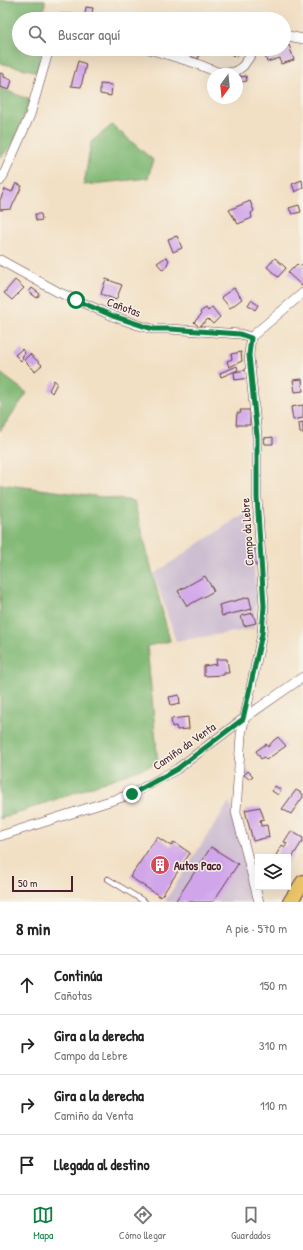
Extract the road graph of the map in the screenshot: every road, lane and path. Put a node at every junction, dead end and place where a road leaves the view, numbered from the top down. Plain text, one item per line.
1 (291, 37) edge
2 (303, 39) edge
3 (47, 56) edge
4 (172, 56) edge
5 (251, 56) edge
6 (0, 181) edge
7 (0, 260) edge
8 (303, 293) edge
9 (251, 338) junction
10 (303, 676) edge
11 (243, 719) junction
12 (0, 836) edge
13 (108, 879) dead end
14 (303, 882) edge
15 (145, 902) edge
16 (259, 902) edge
17 (290, 902) edge

1 - 2 street
3 - 6 street
4 - 5 street
7 - 9 street, Cañotas
8 - 9 street
9 - 11 street, Campo da Lebre
10 - 11 street, Camiño da Venta
11 - 12 street, Camiño da Venta
11 - 16 street, Campo da Lebre
13 - 15 lane
14 - 17 main road

